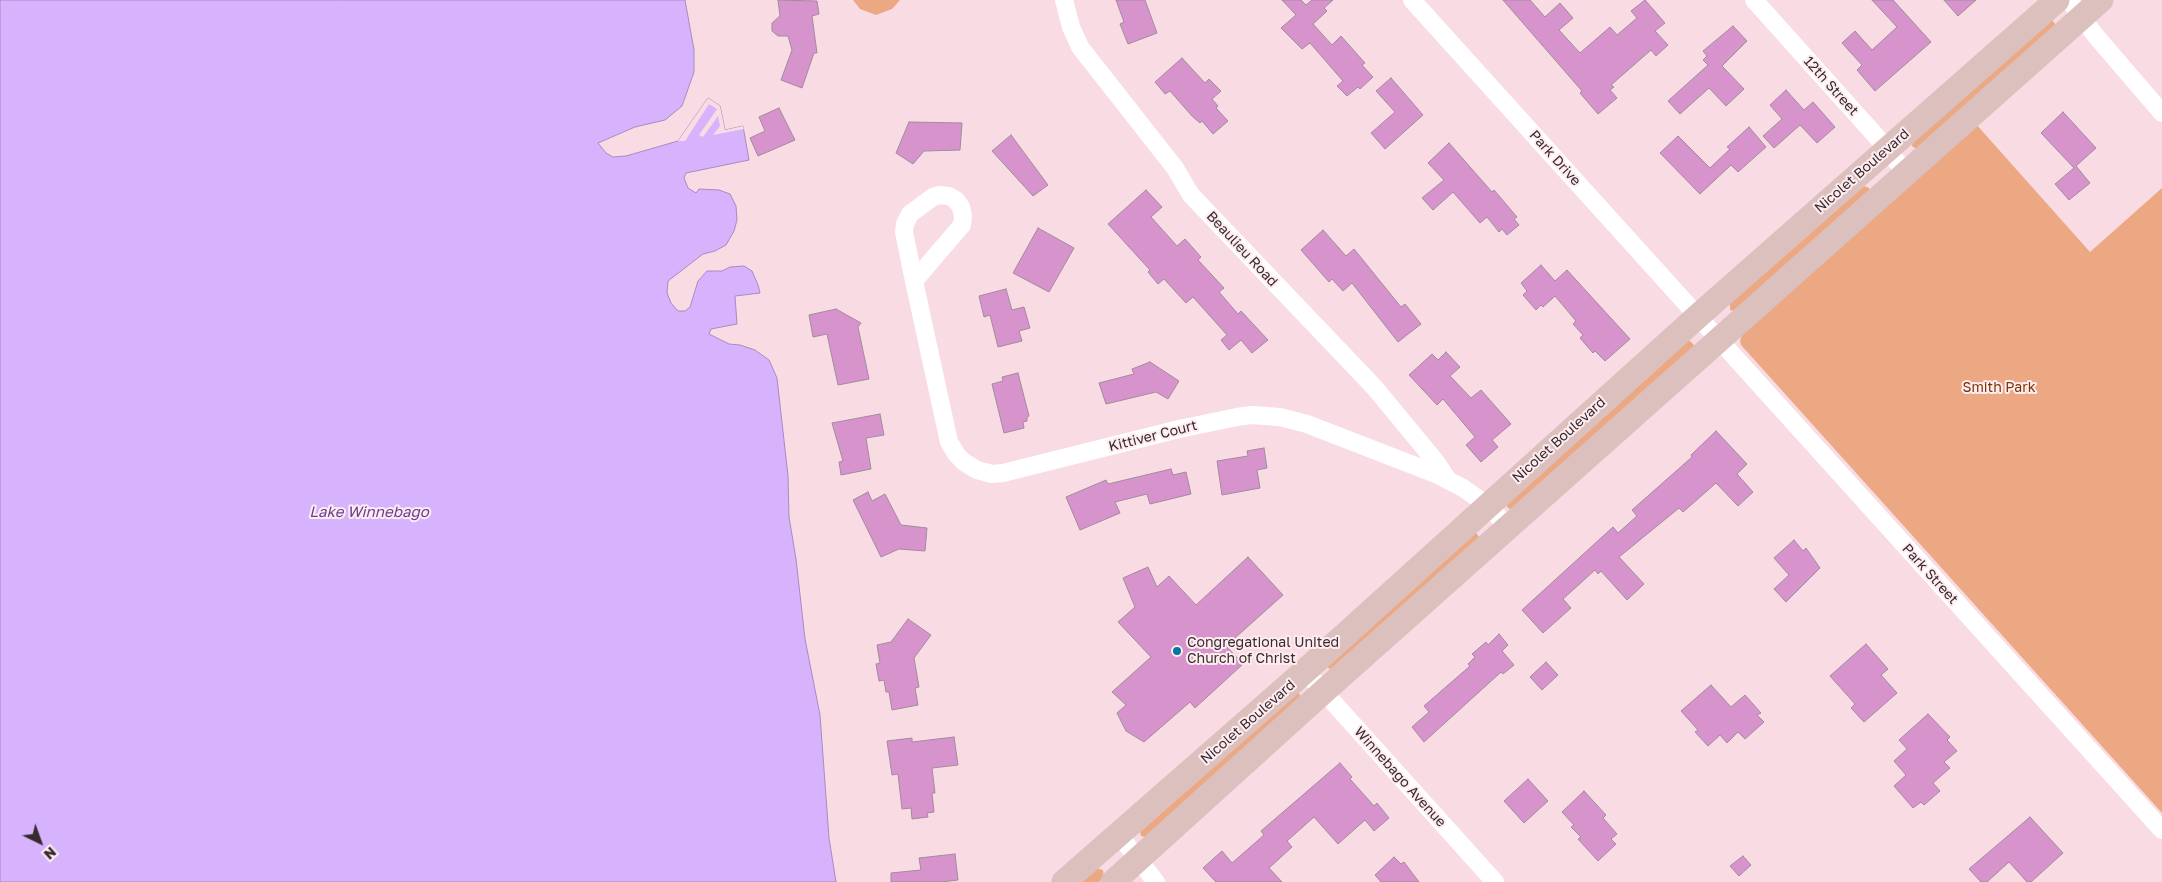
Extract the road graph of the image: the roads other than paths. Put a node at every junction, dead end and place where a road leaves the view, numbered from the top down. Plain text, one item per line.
1 (1064, 0) edge
2 (1754, 0) edge
3 (2057, 0) edge
4 (2101, 0) edge
5 (1422, 3) edge
6 (2076, 9) edge
7 (2162, 113) edge
8 (1886, 149) junction
9 (1906, 173) junction
10 (914, 280) junction
11 (1698, 316) junction
12 (1718, 340) junction
13 (1448, 480) junction
14 (1487, 505) junction
15 (1509, 528) junction
16 (1305, 671) junction
17 (1323, 692) junction
18 (2162, 830) edge
19 (1119, 835) junction
20 (1138, 860) junction
21 (1064, 882) edge
22 (1113, 882) edge
23 (1156, 882) edge
24 (1495, 882) edge

1 - 13 street, Beaulieu Road
2 - 8 street, 12th Street
3 - 8 street, Nicolet Boulevard
4 - 6 street, Nicolet Boulevard
5 - 11 street, Park Drive
6 - 7 street
6 - 9 street, Nicolet Boulevard
8 - 9 street, 12th Street
8 - 11 street, Nicolet Boulevard
9 - 12 street, Nicolet Boulevard
10 - 10 street, Kittiver Court
10 - 13 street, Kittiver Court
11 - 12 street, Park Street
11 - 14 street, Nicolet Boulevard
12 - 15 street, Nicolet Boulevard
12 - 18 street, Park Street
13 - 14 street, Kittiver Court
14 - 15 street, Kittiver Court
14 - 16 street, Nicolet Boulevard
15 - 17 street, Nicolet Boulevard
16 - 17 street, Winnebago Avenue
16 - 19 street, Nicolet Boulevard
17 - 20 street, Nicolet Boulevard
17 - 24 street, Winnebago Avenue
19 - 20 street
19 - 21 street, Nicolet Boulevard
20 - 22 street, Nicolet Boulevard
20 - 23 street

